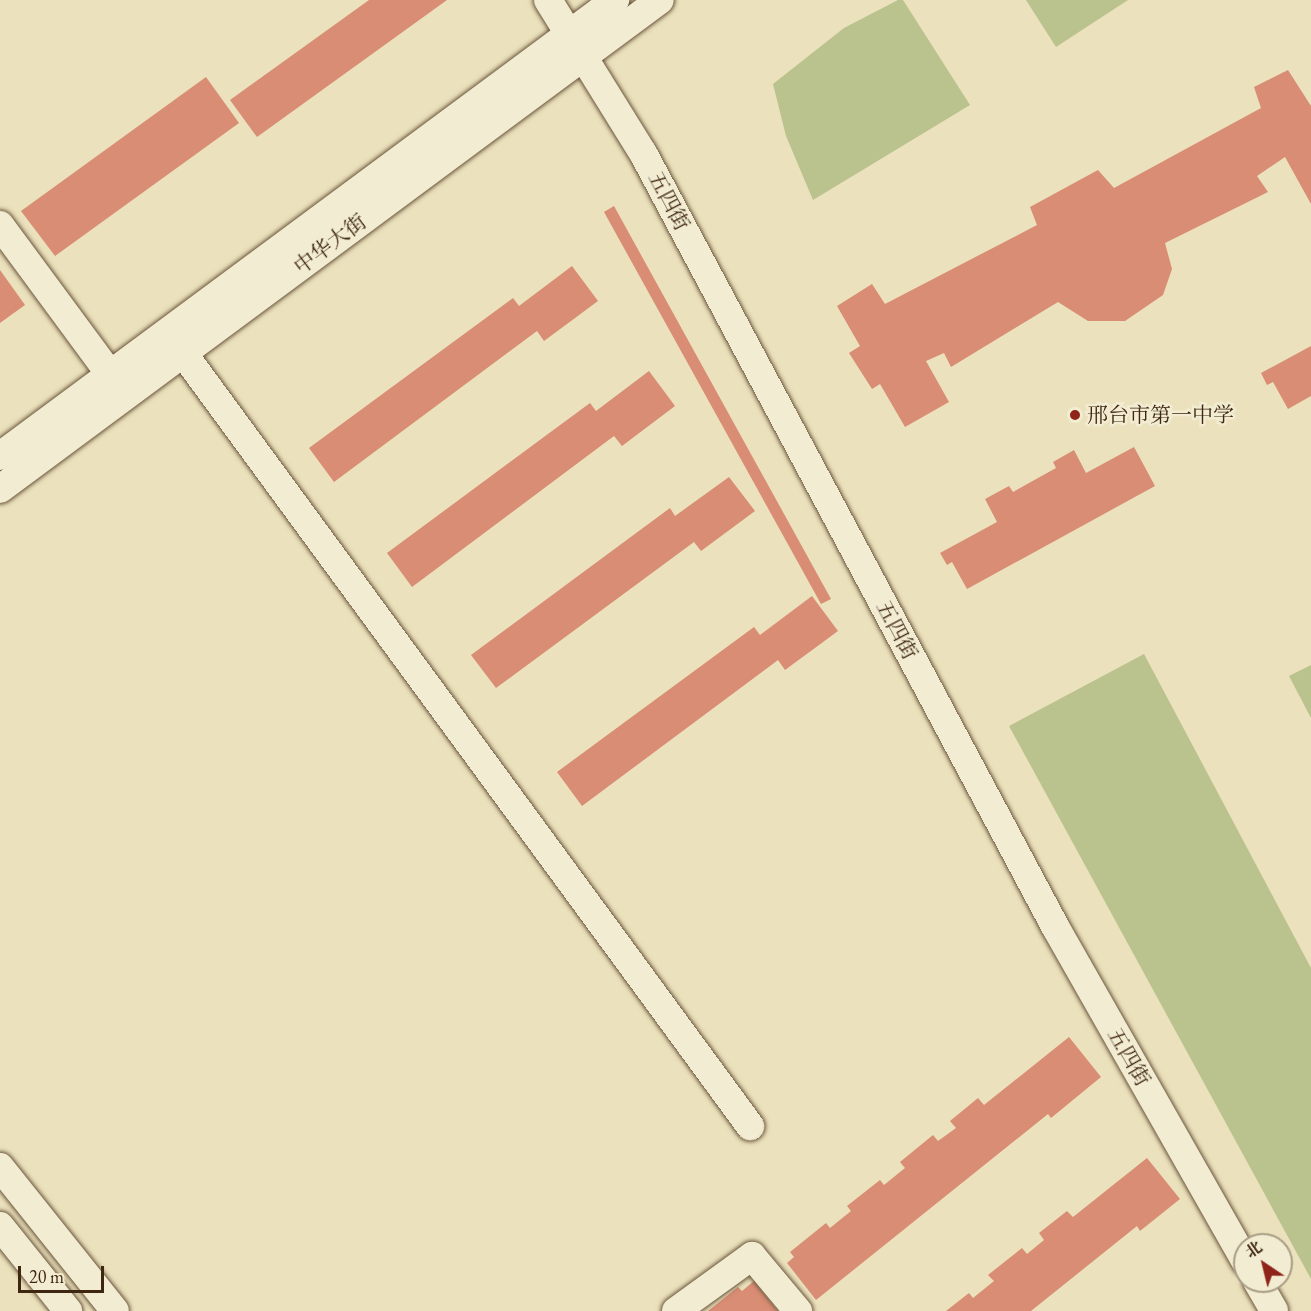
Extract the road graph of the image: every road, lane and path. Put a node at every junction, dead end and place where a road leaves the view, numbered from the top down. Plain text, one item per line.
1 (548, 0) edge
2 (615, 0) edge
3 (660, 0) edge
4 (577, 45) junction
5 (0, 225) edge
6 (183, 353) junction
7 (110, 374) junction
8 (0, 456) edge
9 (0, 489) edge
10 (750, 1126) dead end
11 (0, 1167) edge
12 (0, 1226) edge
13 (1233, 1240) edge
14 (1264, 1293) edge
15 (68, 1311) edge
16 (115, 1311) edge
17 (676, 1311) edge
18 (798, 1311) edge
19 (1274, 1311) edge

1 - 4 street, 五四街
2 - 4 street, 中华大街
3 - 4 street, 中华大街
4 - 6 street, 中华大街
4 - 7 street, 中华大街
4 - 13 street, 五四街
5 - 7 street
6 - 9 street, 中华大街
6 - 10 street
7 - 8 street, 中华大街
11 - 16 street
12 - 15 street
14 - 19 street
17 - 18 street

